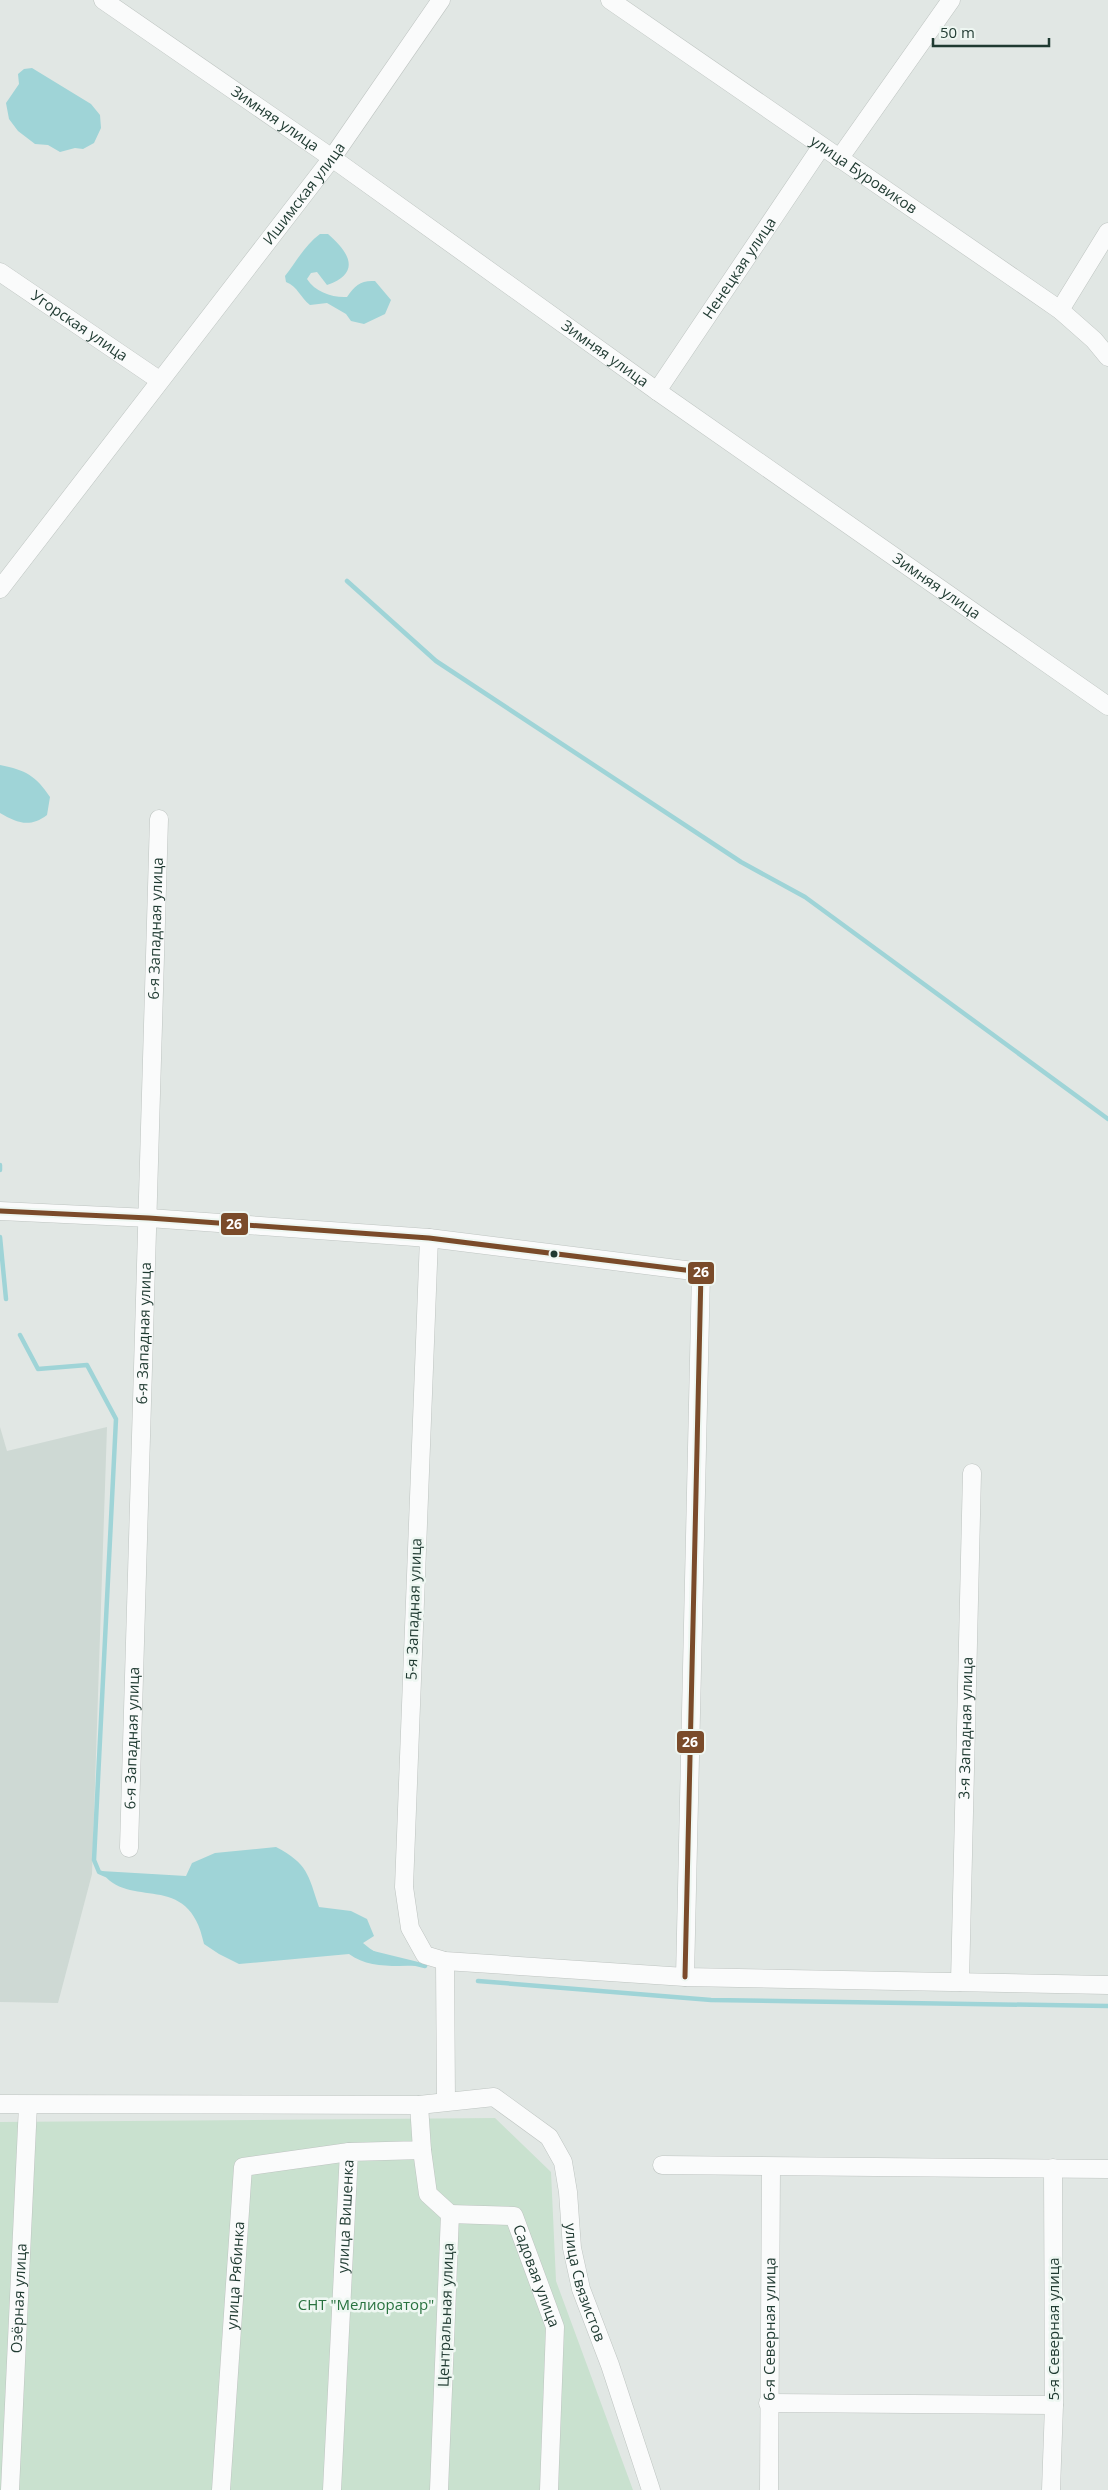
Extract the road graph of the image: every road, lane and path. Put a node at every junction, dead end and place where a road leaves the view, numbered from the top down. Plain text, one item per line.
1 (103, 0) edge
2 (441, 0) edge
3 (610, 0) edge
4 (951, 0) edge
5 (821, 147) junction
6 (332, 158) junction
7 (839, 159) junction
8 (1108, 232) edge
9 (0, 272) edge
10 (1060, 310) junction
11 (1108, 357) edge
12 (159, 380) junction
13 (657, 391) junction
14 (0, 589) edge
15 (1108, 706) edge
16 (159, 819) dead end
17 (0, 1211) edge
18 (149, 1218) junction
19 (428, 1238) junction
20 (972, 1473) dead end
21 (129, 1848) dead end
22 (445, 1961) junction
23 (685, 1977) junction
24 (960, 1982) junction
25 (1108, 1985) edge
26 (446, 2101) junction
27 (0, 2104) edge
28 (28, 2105) junction
29 (419, 2105) junction
30 (422, 2150) junction
31 (349, 2152) junction
32 (662, 2165) dead end
33 (771, 2167) junction
34 (1053, 2168) junction
35 (1108, 2170) edge
36 (450, 2214) junction
37 (768, 2402) junction
38 (1054, 2405) junction
39 (10, 2490) edge
40 (221, 2490) edge
41 (332, 2490) edge
42 (439, 2490) edge
43 (549, 2490) edge
44 (651, 2490) edge
45 (769, 2490) edge
46 (1051, 2490) edge

1 - 6 street, Зимняя улица
2 - 6 street, Ишимская улица
3 - 5 street, улица Буровиков
4 - 7 street
5 - 7 street, улица Буровиков
5 - 13 street, Ненецкая улица
6 - 12 street, Ишимская улица
6 - 13 street, Зимняя улица
7 - 10 street, улица Буровиков
8 - 10 street
9 - 12 street, Угорская улица
10 - 11 street, улица Буровиков
12 - 14 street, Ишимская улица
13 - 15 street, Зимняя улица
16 - 18 street, 6-я Западная улица
17 - 18 street
18 - 19 street
18 - 21 street, 6-я Западная улица
19 - 22 street, 5-я Западная улица
19 - 23 street
20 - 24 street, 3-я Западная улица
22 - 23 street, 5-я Западная улица
22 - 26 street
23 - 24 street, 5-я Западная улица
24 - 25 street, 5-я Западная улица
26 - 29 street
26 - 44 street, улица Связистов
27 - 28 street
28 - 29 street
28 - 39 street, Озёрная улица
29 - 30 street
30 - 31 street, улица Вишенка
30 - 36 street
31 - 40 street, улица Рябинка
31 - 41 street, улица Вишенка
32 - 33 street
33 - 34 street
33 - 37 street, 6-я Северная улица
34 - 35 street
34 - 38 street, 5-я Северная улица
36 - 42 street, Центральная улица
36 - 43 street, Садовая улица
37 - 38 street
37 - 45 street, 6-я Северная улица
38 - 46 street, 5-я Северная улица

